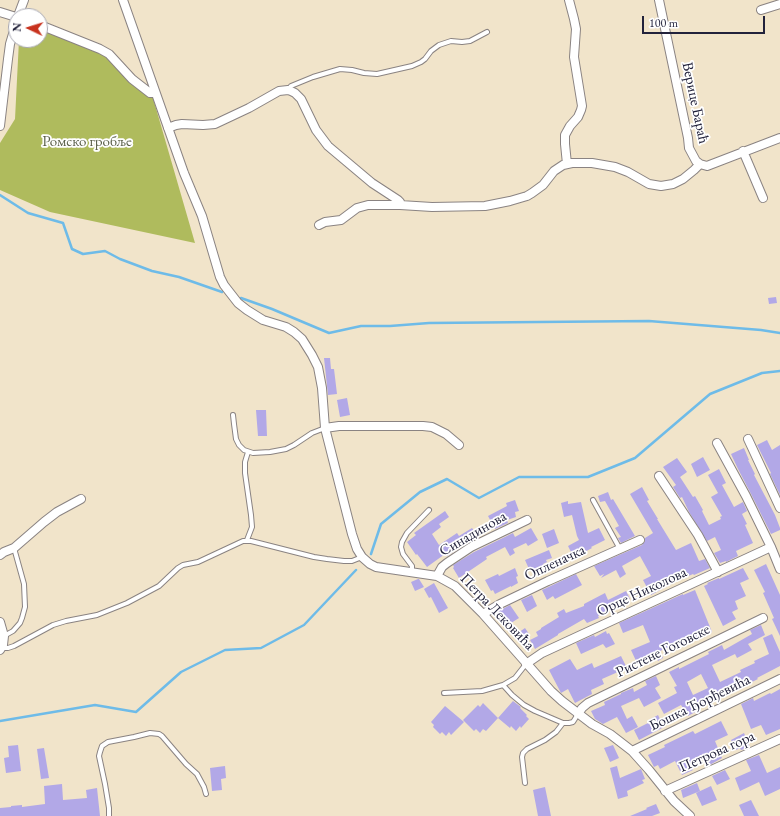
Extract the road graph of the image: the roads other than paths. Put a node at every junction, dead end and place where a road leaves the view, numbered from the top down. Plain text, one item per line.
1 (123, 0) edge
2 (569, 0) edge
3 (659, 0) edge
4 (780, 4) edge
5 (761, 10) dead end
6 (48, 28) edge
7 (487, 32) dead end
8 (9, 48) edge
9 (288, 90) junction
10 (155, 92) junction
11 (0, 126) edge
12 (168, 128) junction
13 (780, 138) edge
14 (743, 151) junction
15 (567, 164) junction
16 (700, 164) junction
17 (762, 198) dead end
18 (400, 205) junction
19 (319, 225) dead end
20 (233, 415) dead end
21 (325, 428) junction
22 (748, 439) dead end
23 (717, 443) dead end
24 (459, 445) dead end
25 (248, 452) junction
26 (659, 476) dead end
27 (81, 499) dead end
28 (593, 500) dead end
29 (780, 508) edge
30 (429, 510) dead end
31 (527, 520) dead end
32 (247, 540) junction
33 (640, 540) dead end
34 (771, 547) junction
35 (14, 548) junction
36 (620, 548) junction
37 (0, 555) edge
38 (362, 557) junction
39 (780, 569) edge
40 (412, 572) junction
41 (718, 572) junction
42 (437, 576) junction
43 (483, 614) junction
44 (763, 618) dead end
45 (0, 622) edge
46 (4, 636) junction
47 (1, 649) edge
48 (526, 664) junction
49 (780, 679) edge
50 (503, 684) junction
51 (444, 693) dead end
52 (578, 714) junction
53 (563, 723) junction
54 (780, 739) edge
55 (632, 751) junction
56 (525, 783) dead end
57 (666, 790) junction
58 (206, 794) dead end
59 (109, 816) edge
60 (690, 816) edge

1 - 10 street
2 - 15 street
3 - 16 street, Верице Бараћ
4 - 5 street
6 - 10 street
7 - 9 lane
8 - 11 street
9 - 12 street
9 - 18 street
10 - 12 street
12 - 21 street
13 - 14 street, Верице Бараћ
14 - 16 street, Верице Бараћ
14 - 17 street
15 - 16 street
15 - 18 street
18 - 19 street
20 - 25 lane
21 - 24 street
21 - 25 lane
21 - 38 street
22 - 29 street
23 - 34 street
25 - 32 lane
26 - 41 street
27 - 35 street
28 - 36 lane
30 - 40 lane
31 - 42 street, Синадинова
32 - 38 lane
32 - 47 lane
33 - 36 street, Опленачка
34 - 39 street
34 - 41 street, Орце Николова
35 - 37 street
35 - 46 lane
36 - 43 street, Опленачка
38 - 40 street, Петра Лековића
40 - 42 street, Петра Лековића
41 - 48 street, Орце Николова
42 - 43 street, Петра Лековића
43 - 48 street, Петра Лековића
44 - 52 street, Ристене Гоговске
45 - 46 street
46 - 47 street
48 - 50 lane
48 - 52 street, Петра Лековића
49 - 55 street, Бошка Ђорђевића
50 - 51 lane
50 - 53 lane
52 - 53 lane
52 - 55 street, Петра Лековића
53 - 56 lane
54 - 57 street, Петрова гора
55 - 57 street, Петра Лековића
57 - 60 street, Петра Лековића
58 - 59 lane

